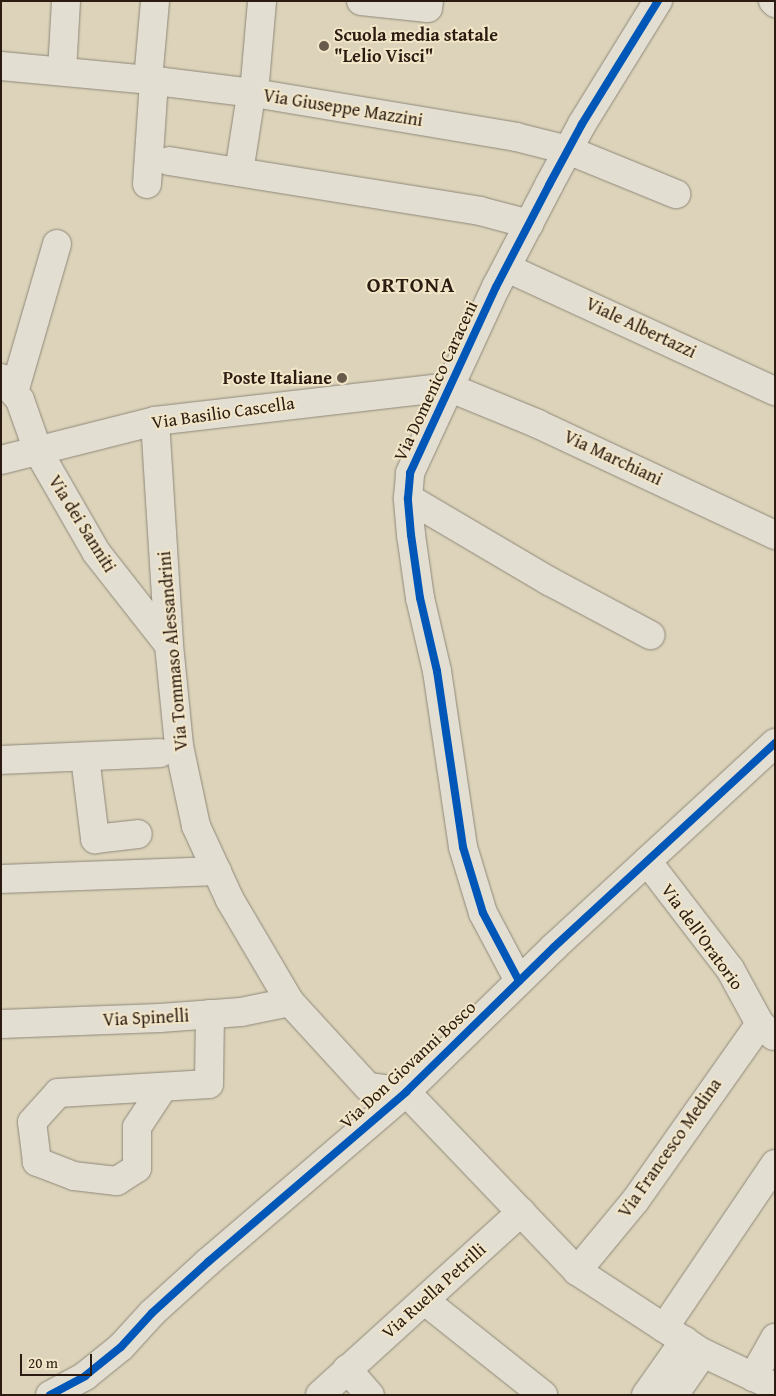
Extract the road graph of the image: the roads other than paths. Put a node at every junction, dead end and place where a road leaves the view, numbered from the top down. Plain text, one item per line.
1 (66, 1) edge
2 (155, 1) edge
3 (262, 1) edge
4 (361, 1) edge
5 (428, 1) edge
6 (658, 1) edge
7 (1, 66) edge
8 (62, 71) junction
9 (151, 80) junction
10 (251, 101) junction
11 (568, 150) junction
12 (169, 161) dead end
13 (239, 172) junction
14 (147, 184) dead end
15 (676, 194) dead end
16 (529, 224) junction
17 (56, 244) dead end
18 (507, 268) junction
19 (7, 385) edge
20 (448, 387) junction
21 (775, 390) edge
22 (155, 421) junction
23 (38, 451) junction
24 (1, 460) edge
25 (408, 498) junction
26 (775, 535) edge
27 (650, 635) dead end
28 (169, 645) junction
29 (775, 743) edge
30 (160, 753) dead end
31 (85, 757) junction
32 (1, 760) edge
33 (138, 834) dead end
34 (95, 839) junction
35 (647, 861) junction
36 (1, 868) edge
37 (217, 872) junction
38 (1, 879) edge
39 (519, 981) junction
40 (290, 1002) junction
41 (210, 1014) junction
42 (1, 1024) edge
43 (768, 1031) edge
44 (162, 1089) junction
45 (406, 1092) junction
46 (775, 1164) edge
47 (521, 1212) junction
48 (578, 1271) junction
49 (425, 1301) junction
50 (775, 1338) edge
51 (684, 1340) junction
52 (347, 1369) junction
53 (764, 1382) edge
54 (50, 1395) edge
55 (320, 1395) edge
56 (370, 1395) edge
57 (543, 1395) edge
58 (646, 1395) edge
59 (674, 1395) edge

1 - 8 street
2 - 9 street
3 - 10 street
4 - 5 street
6 - 11 street, Via Domenico Caraceni
7 - 8 street, Via Giuseppe Mazzini
8 - 9 street, Via Giuseppe Mazzini
9 - 10 street, Via Giuseppe Mazzini
9 - 14 street
10 - 11 street, Via Giuseppe Mazzini
10 - 13 street
11 - 15 street, Via Giuseppe Mazzini
11 - 16 street, Via Domenico Caraceni
12 - 13 street
13 - 16 street
16 - 18 street, Via Domenico Caraceni
17 - 19 street, Via dei Sanniti
18 - 20 street, Via Domenico Caraceni
18 - 21 street, Viale Albertazzi
19 - 23 street, Via dei Sanniti
20 - 22 street, Via Basilio Cascella
20 - 25 street, Via Domenico Caraceni
20 - 26 street, Via Marchiani
22 - 23 street, Via Basilio Cascella
22 - 28 street, Via Tommaso Alessandrini
23 - 24 street, Via Basilio Cascella
23 - 28 street, Via dei Sanniti
25 - 27 street
25 - 39 street, Via Domenico Caraceni
28 - 37 street, Via Tommaso Alessandrini
29 - 35 street, Via Don Giovanni Bosco
30 - 31 street
31 - 32 street
31 - 34 street
33 - 34 street
34 - 36 street
35 - 39 street, Via Don Giovanni Bosco
35 - 43 street, Via dell'Oratorio
37 - 38 street
37 - 40 street, Via Tommaso Alessandrini
39 - 45 street, Via Don Giovanni Bosco
40 - 41 street, Via Spinelli
40 - 45 street, Via Tommaso Alessandrini
41 - 42 street, Via Spinelli
41 - 44 street
43 - 48 street, Via Francesco Medina
44 - 44 street
45 - 47 street
45 - 54 street, Via Don Giovanni Bosco
46 - 51 street
47 - 48 street
47 - 49 street, Via Ruella Petrilli
48 - 51 street
49 - 52 street, Via Ruella Petrilli
49 - 57 street
50 - 53 street
51 - 53 street
51 - 58 street
51 - 59 street
52 - 55 street, Via Ruella Petrilli
52 - 56 street

